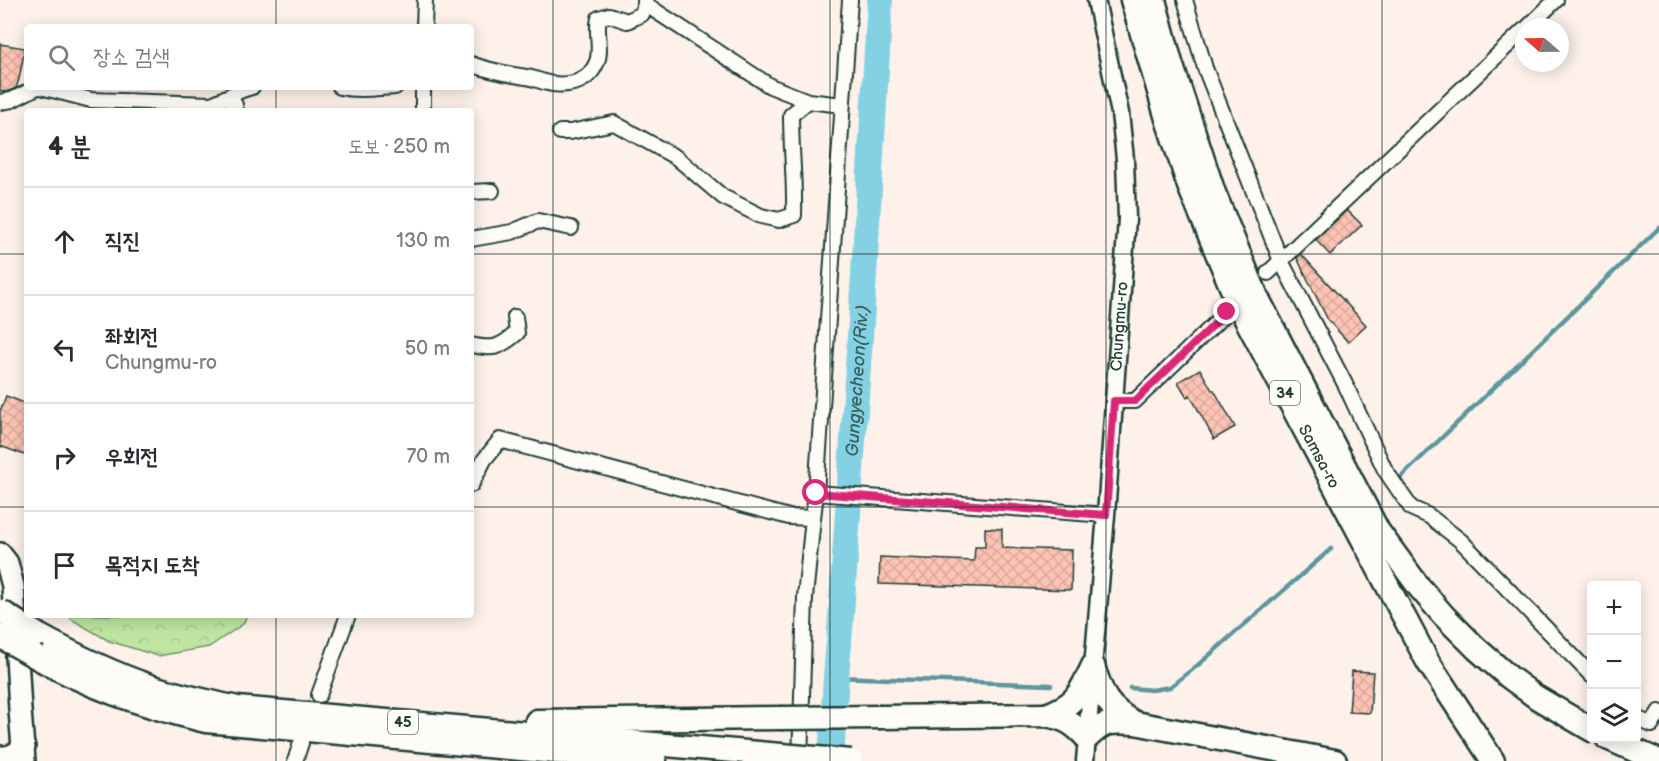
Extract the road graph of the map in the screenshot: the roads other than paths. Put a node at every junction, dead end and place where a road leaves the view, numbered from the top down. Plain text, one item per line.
1 (424, 0) edge
2 (850, 0) edge
3 (1096, 0) edge
4 (1132, 0) edge
5 (1154, 0) edge
6 (1185, 0) edge
7 (1556, 0) edge
8 (645, 2) edge
9 (1537, 18) edge
10 (424, 24) edge
11 (1515, 39) edge
12 (474, 65) edge
13 (33, 90) edge
14 (50, 90) edge
15 (242, 90) edge
16 (423, 90) edge
17 (230, 97) junction
18 (0, 102) edge
19 (808, 102) junction
20 (842, 105) junction
21 (236, 108) edge
22 (423, 108) edge
23 (560, 132) dead end
24 (474, 192) edge
25 (492, 192) dead end
26 (571, 228) dead end
27 (474, 238) edge
28 (1281, 261) junction
29 (1268, 273) dead end
30 (1227, 312) dead end
31 (515, 317) dead end
32 (474, 345) edge
33 (1114, 401) junction
34 (474, 479) edge
35 (823, 493) junction
36 (1106, 515) junction
37 (813, 518) junction
38 (0, 554) edge
39 (0, 611) edge
40 (347, 618) edge
41 (0, 636) edge
42 (1093, 666) junction
43 (1587, 671) edge
44 (319, 694) dead end
45 (1659, 712) edge
46 (1046, 715) junction
47 (1641, 720) edge
48 (409, 723) junction
49 (1135, 723) junction
50 (1587, 727) edge
51 (1087, 738) junction
52 (441, 742) junction
53 (301, 743) dead end
54 (1618, 743) edge
55 (24, 754) edge
56 (0, 758) edge
57 (791, 758) edge
58 (295, 761) edge
59 (547, 761) edge
60 (655, 761) edge
61 (851, 761) edge
62 (1085, 761) edge
63 (1335, 761) edge
64 (1493, 761) edge
65 (1659, 761) edge

1 - 10 street
2 - 20 street
3 - 33 street, Chungmu-ro
4 - 64 highway, Samsa-ro / 34
5 - 50 highway, Samsa-ro / 34
6 - 28 street
7 - 9 street
8 - 12 street
8 - 19 street
11 - 28 street
13 - 18 street
14 - 17 street
15 - 17 street
16 - 22 street
17 - 21 street
19 - 20 street
19 - 23 street
20 - 35 street
24 - 25 street
26 - 27 street
28 - 29 street
28 - 43 street
30 - 33 street
31 - 32 street
33 - 36 street, Chungmu-ro
34 - 37 street
35 - 36 street
35 - 37 street
36 - 42 street, Chungmu-ro
37 - 57 street
38 - 55 main road
39 - 48 highway, 45, bridge
40 - 44 street
41 - 52 highway, 45, bridge
42 - 46 highway
42 - 49 highway
42 - 51 street, Chungmu-ro
45 - 47 street
46 - 48 highway, bridge
46 - 51 highway
48 - 57 highway, 45
49 - 51 highway
49 - 63 highway
51 - 62 street, Chungmu-ro
52 - 59 highway
52 - 60 highway, 45
53 - 58 street
54 - 65 highway
55 - 56 main road
57 - 61 highway, 45, bridge

